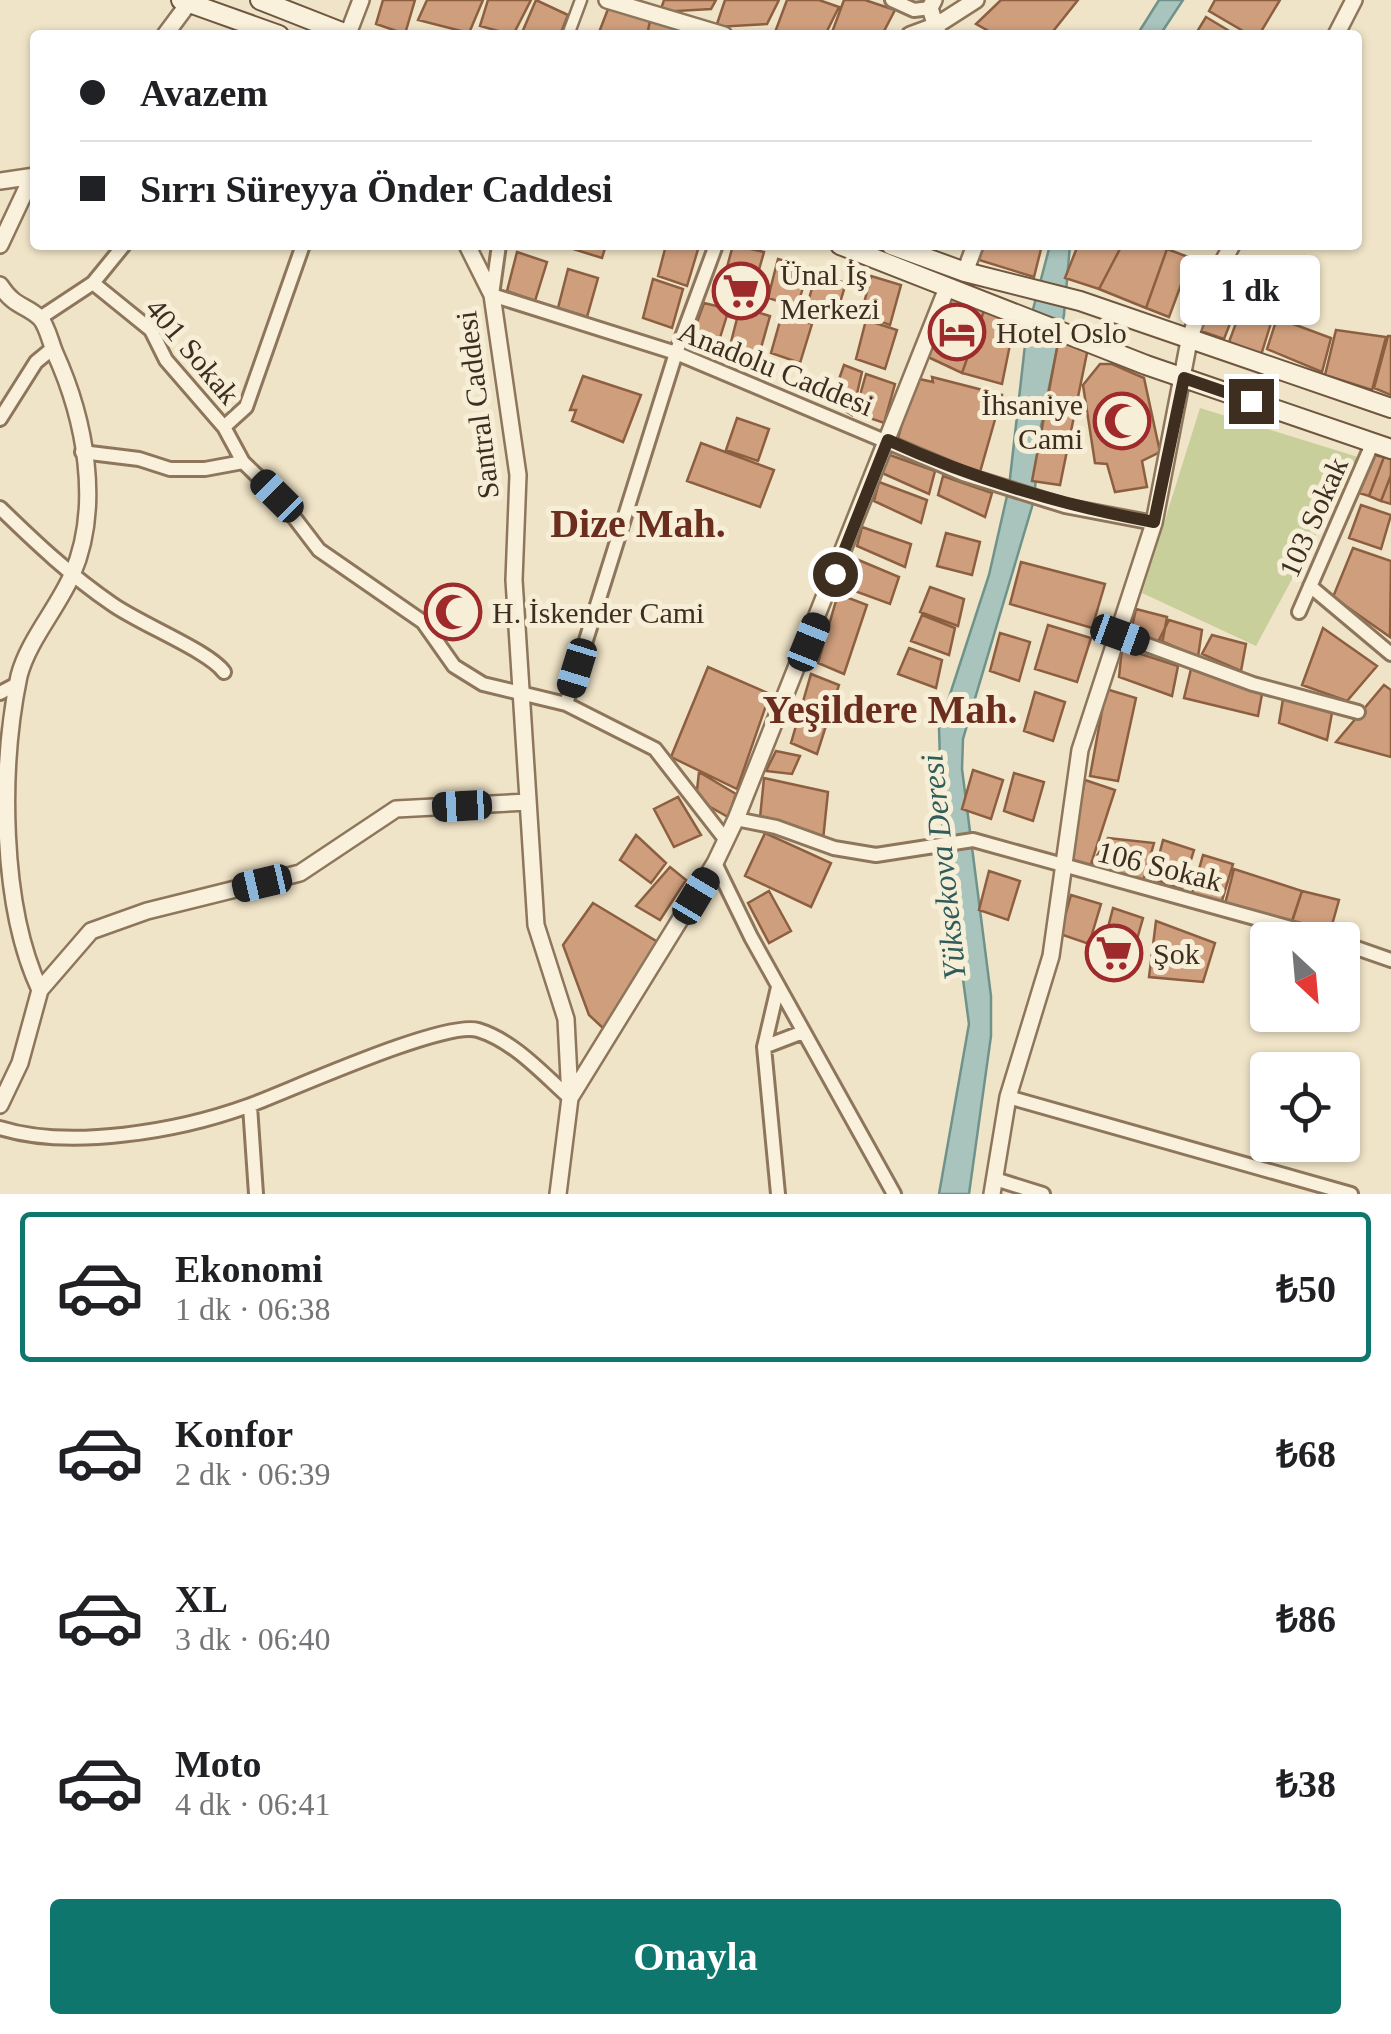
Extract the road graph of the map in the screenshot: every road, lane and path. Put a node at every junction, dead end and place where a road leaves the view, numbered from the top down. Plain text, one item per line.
1 (260, 0) edge
2 (361, 0) edge
3 (581, 0) edge
4 (608, 0) edge
5 (892, 0) edge
6 (976, 0) edge
7 (1354, 0) edge
8 (187, 1) edge
9 (928, 3) edge
10 (168, 30) edge
11 (265, 30) edge
12 (336, 30) edge
13 (351, 30) edge
14 (570, 30) edge
15 (707, 30) edge
16 (938, 30) edge
17 (1339, 30) edge
18 (30, 177) edge
19 (0, 182) edge
20 (30, 183) edge
21 (0, 245) edge
22 (120, 250) edge
23 (302, 250) edge
24 (469, 250) edge
25 (498, 250) edge
26 (714, 250) edge
27 (852, 250) edge
28 (905, 250) edge
29 (972, 250) edge
30 (1229, 250) edge
31 (964, 272) junction
32 (93, 284) junction
33 (0, 285) edge
34 (947, 288) junction
35 (492, 295) junction
36 (40, 318) junction
37 (1189, 344) junction
38 (53, 348) junction
39 (676, 353) junction
40 (1184, 378) junction
41 (1391, 408) edge
42 (0, 419) edge
43 (224, 426) junction
44 (888, 440) junction
45 (1382, 446) edge
46 (82, 452) junction
47 (243, 462) junction
48 (0, 508) edge
49 (1154, 522) junction
50 (72, 574) junction
51 (1310, 586) junction
52 (1299, 612) dead end
53 (1120, 635) junction
54 (1391, 654) edge
55 (224, 672) dead end
56 (18, 684) junction
57 (522, 691) junction
58 (0, 693) edge
59 (566, 704) junction
60 (1358, 712) dead end
61 (528, 802) junction
62 (736, 819) junction
63 (725, 839) junction
64 (715, 863) junction
65 (1060, 867) junction
66 (1275, 922) edge
67 (1360, 949) edge
68 (1391, 960) edge
69 (778, 987) junction
70 (40, 990) junction
71 (803, 1032) junction
72 (764, 1047) junction
73 (1008, 1097) junction
74 (570, 1098) junction
75 (0, 1105) edge
76 (250, 1106) junction
77 (0, 1128) edge
78 (993, 1186) edge
79 (256, 1194) edge
80 (558, 1194) edge
81 (778, 1194) edge
82 (894, 1194) edge
83 (1043, 1194) edge
84 (1351, 1194) edge

1 - 12 main road
2 - 13 street
3 - 14 street
4 - 15 street
5 - 9 street
6 - 16 street
7 - 17 street
8 - 10 street
8 - 11 main road
9 - 16 street
18 - 19 street
20 - 21 street
22 - 32 street
23 - 43 street
24 - 35 street, Santral Caddesi
25 - 35 street
26 - 39 street
27 - 34 main road
28 - 31 main road
29 - 31 street
30 - 37 street
31 - 37 main road
32 - 36 street
32 - 43 street, 401 Sokak
33 - 36 street
34 - 40 main road
34 - 44 street
35 - 39 street, Anadolu Caddesi
35 - 57 street, Santral Caddesi
36 - 38 street
37 - 40 street
37 - 41 main road
38 - 42 street
38 - 46 street
39 - 44 street, Anadolu Caddesi
39 - 59 street
40 - 45 main road
40 - 49 street
43 - 47 street, 401 Sokak
44 - 49 street, Anadolu Caddesi
44 - 62 street
45 - 51 street, 103 Sokak
46 - 47 street
46 - 50 street
47 - 57 street, 401 Sokak
48 - 50 street
49 - 53 street
50 - 55 street
50 - 56 street
51 - 52 street, 103 Sokak
51 - 54 street
53 - 60 street
53 - 65 street
56 - 58 street
56 - 70 street
57 - 59 street, 401 Sokak
57 - 61 street, Santral Caddesi
59 - 63 street, 401 Sokak
61 - 70 street
61 - 74 street, Santral Caddesi
62 - 63 street
62 - 65 street, 106 Sokak
63 - 64 street
64 - 69 street
64 - 74 street
65 - 66 street, 106 Sokak
65 - 73 street
67 - 68 street
69 - 71 street
69 - 72 street
70 - 75 street
71 - 72 street
71 - 82 street
72 - 81 street
73 - 78 street
73 - 84 street
74 - 76 street
74 - 80 street
76 - 77 street
76 - 79 street
78 - 83 street

